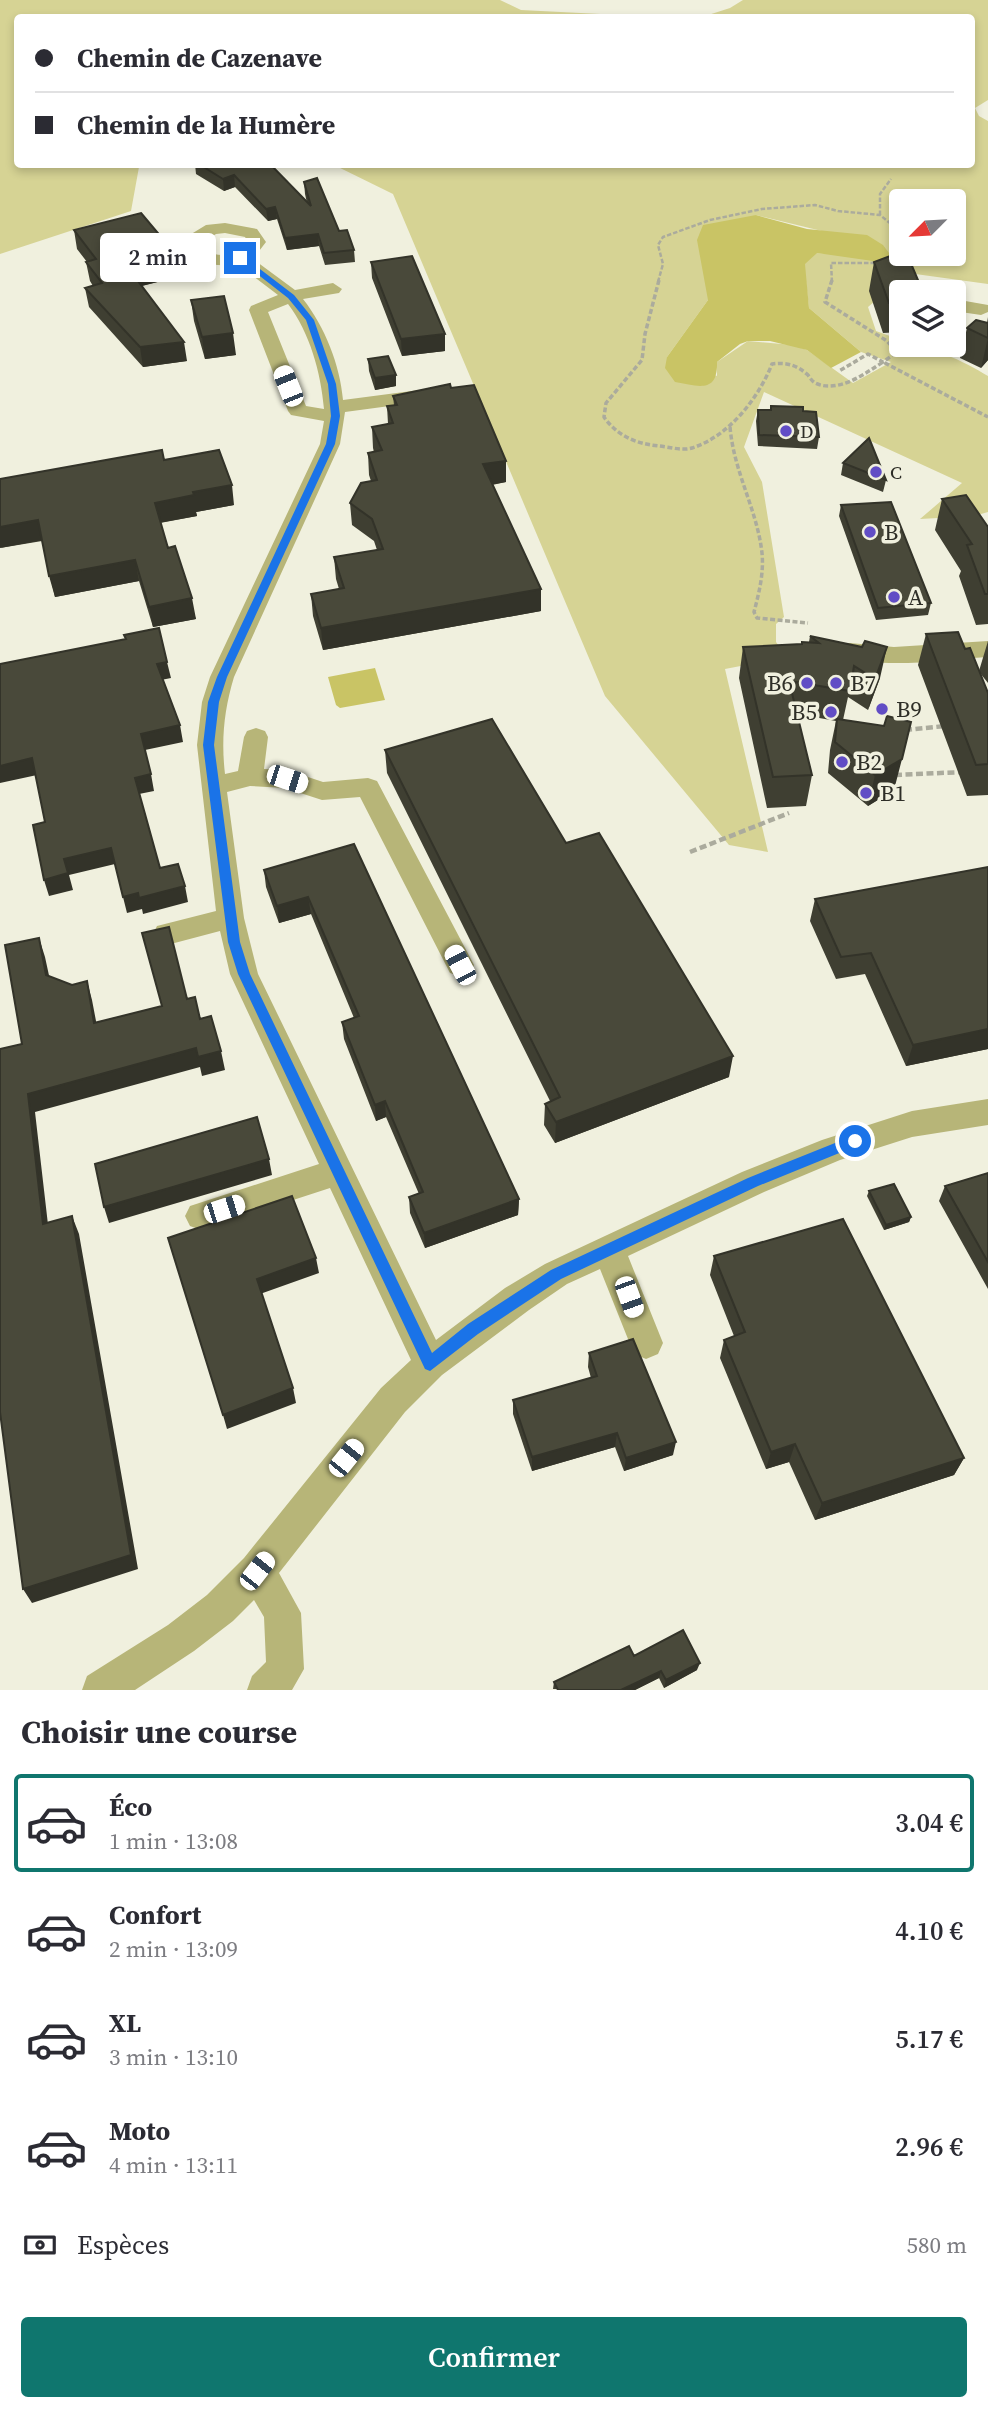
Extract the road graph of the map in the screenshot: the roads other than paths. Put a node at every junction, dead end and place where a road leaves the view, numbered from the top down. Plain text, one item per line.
1 (240, 258) dead end
2 (333, 289) dead end
3 (291, 296) junction
4 (966, 307) edge
5 (981, 309) dead end
6 (966, 339) edge
7 (988, 348) edge
8 (429, 395) edge
9 (335, 411) junction
10 (827, 649) edge
11 (988, 649) edge
12 (256, 737) dead end
13 (250, 776) junction
14 (213, 786) junction
15 (230, 918) junction
16 (167, 934) edge
17 (460, 965) dead end
18 (988, 1112) edge
19 (337, 1172) junction
20 (201, 1216) dead end
21 (607, 1251) junction
22 (646, 1343) dead end
23 (430, 1364) junction
24 (257, 1571) junction
25 (101, 1690) edge
26 (266, 1690) edge

1 - 3 street
2 - 3 street
3 - 9 street
3 - 9 lane
4 - 5 street
6 - 7 street
8 - 9 street
9 - 14 street
10 - 11 street
12 - 13 street
13 - 14 street
13 - 17 street
14 - 15 street
15 - 16 street
15 - 19 street
18 - 21 street
19 - 20 street
19 - 23 street
21 - 22 street
21 - 23 street
23 - 24 street
24 - 25 street
24 - 26 lane

